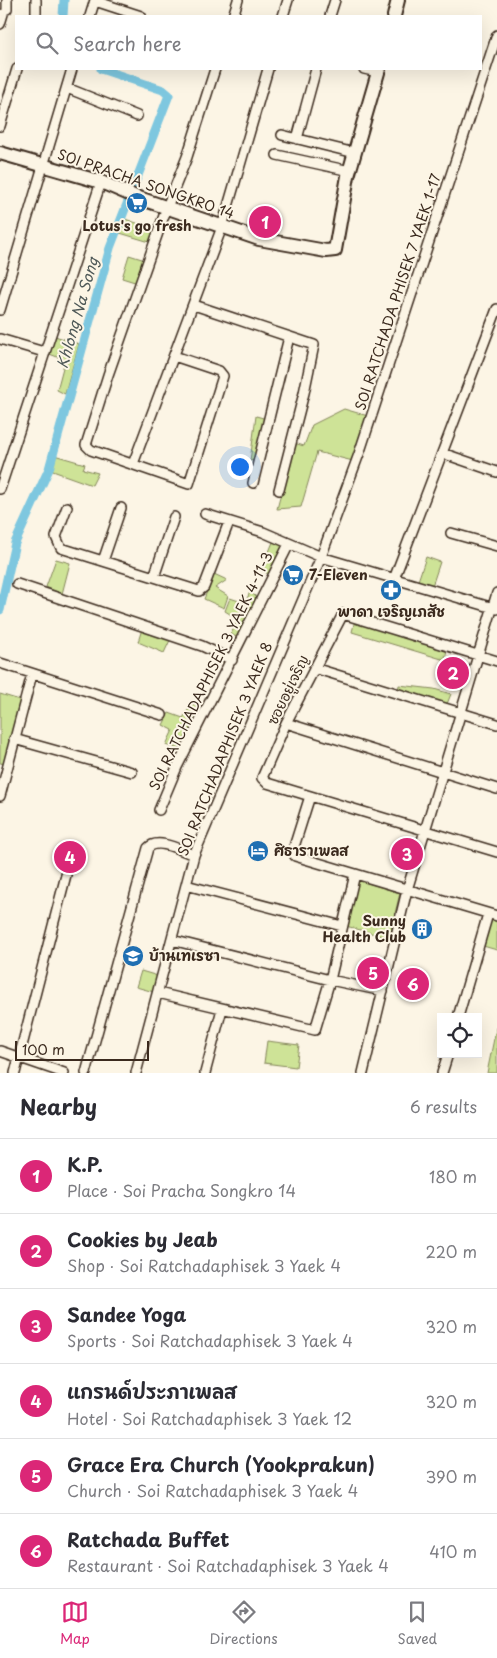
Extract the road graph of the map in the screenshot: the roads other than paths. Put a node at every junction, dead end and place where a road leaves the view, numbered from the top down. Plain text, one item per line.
1 (36, 0) edge
2 (238, 0) edge
3 (288, 0) edge
4 (335, 0) edge
5 (398, 0) edge
6 (95, 1) edge
7 (6, 8) edge
8 (36, 13) dead end
9 (90, 15) edge
10 (138, 15) edge
11 (233, 15) edge
12 (283, 15) edge
13 (331, 15) edge
14 (394, 15) edge
15 (0, 24) edge
16 (497, 35) edge
17 (17, 70) edge
18 (72, 70) edge
19 (216, 70) edge
20 (268, 70) edge
21 (316, 70) edge
22 (378, 70) edge
23 (67, 88) junction
24 (137, 116) dead end
25 (0, 126) edge
26 (282, 136) dead end
27 (297, 139) junction
28 (0, 153) edge
29 (355, 153) junction
30 (277, 155) dead end
31 (44, 164) junction
32 (350, 171) junction
33 (101, 182) junction
34 (166, 207) junction
35 (222, 227) junction
36 (194, 305) junction
37 (497, 309) edge
38 (0, 310) edge
39 (289, 337) junction
40 (0, 339) edge
41 (44, 352) junction
42 (174, 356) junction
43 (442, 453) junction
44 (132, 464) junction
45 (497, 472) edge
46 (253, 483) dead end
47 (0, 489) edge
48 (279, 490) dead end
49 (66, 507) dead end
50 (121, 508) dead end
51 (205, 514) dead end
52 (174, 517) dead end
53 (229, 522) junction
54 (451, 533) dead end
55 (289, 544) junction
56 (497, 546) edge
57 (321, 557) junction
58 (103, 561) junction
59 (154, 577) junction
60 (394, 579) junction
61 (17, 584) dead end
62 (497, 593) edge
63 (495, 609) edge
64 (478, 655) junction
65 (232, 660) junction
66 (497, 661) edge
67 (0, 664) edge
68 (314, 668) junction
69 (32, 674) junction
70 (460, 713) junction
71 (162, 715) dead end
72 (286, 723) junction
73 (497, 724) edge
74 (14, 739) junction
75 (132, 772) dead end
76 (442, 772) junction
77 (497, 788) edge
78 (0, 796) edge
79 (310, 796) junction
80 (159, 810) dead end
81 (425, 830) junction
82 (497, 852) edge
83 (194, 855) junction
84 (355, 874) junction
85 (66, 875) dead end
86 (186, 886) junction
87 (407, 890) junction
88 (493, 915) edge
89 (342, 926) junction
90 (172, 940) junction
91 (330, 980) junction
92 (383, 991) junction
93 (158, 993) junction
94 (222, 1009) junction
95 (459, 1013) edge
96 (0, 1051) edge
97 (19, 1057) junction
98 (447, 1058) edge
99 (15, 1073) edge
100 (64, 1073) edge
101 (86, 1073) edge
102 (136, 1073) edge
103 (205, 1073) edge
104 (363, 1073) edge
105 (442, 1073) edge

1 - 8 street
2 - 11 street
3 - 12 street
4 - 13 street
5 - 14 street
6 - 9 street
6 - 10 street
7 - 15 street
16 - 57 street, SOI RATCHADA PHISEK 7 YAEK 1-17
17 - 25 street
18 - 23 street
19 - 34 street
20 - 35 street
21 - 27 street
22 - 29 street, SOI PRACHA SONGKRO 14
23 - 24 street
23 - 31 street
26 - 27 street
27 - 29 street
28 - 31 street, SOI PRACHA SONGKRO 14
29 - 32 street, SOI PRACHA SONGKRO 14
30 - 32 street
31 - 33 street, SOI PRACHA SONGKRO 14
31 - 38 street
32 - 35 street, SOI PRACHA SONGKRO 14
33 - 34 street, SOI PRACHA SONGKRO 14
33 - 41 street
34 - 35 street, SOI PRACHA SONGKRO 14
34 - 44 street
35 - 36 street
36 - 39 street
36 - 42 street
37 - 43 street
39 - 46 street
39 - 48 street
40 - 41 street
41 - 47 street
42 - 44 street
42 - 44 street
43 - 45 street
43 - 60 street
49 - 58 street
50 - 58 street
51 - 53 street
52 - 59 street
53 - 55 street
53 - 59 street
54 - 56 street
55 - 57 street
55 - 65 street, SOI RATCHADAPHISEK 3 YAEK 4-11-3
57 - 60 street
57 - 83 street, SOI RATCHADAPHISEK 3 YAEK 8
58 - 59 street
60 - 63 street
61 - 65 street
62 - 63 street
63 - 64 street
64 - 66 street
64 - 68 street, ซอยอยู่เจริญ
64 - 70 street
65 - 80 street, SOI RATCHADAPHISEK 3 YAEK 4-11-3
67 - 69 street
68 - 70 street
68 - 72 street, ซอยอยู่เจริญ
69 - 71 street
69 - 74 street
70 - 73 street
70 - 76 street
72 - 76 street
72 - 79 street, ซอยอยู่เจริญ
74 - 75 street
74 - 78 street
76 - 77 street
76 - 81 street
79 - 81 street
79 - 84 street
81 - 82 street
81 - 87 street
83 - 86 street, SOI RATCHADAPHISEK 3 YAEK 8
83 - 101 street
84 - 87 street
84 - 89 street
85 - 97 street
86 - 89 street
86 - 90 street, SOI RATCHADAPHISEK 3 YAEK 8
87 - 88 street
87 - 92 street
88 - 95 street
89 - 91 street
90 - 91 street
90 - 93 street, SOI RATCHADAPHISEK 3 YAEK 8
91 - 92 street
91 - 94 street
92 - 104 street
93 - 94 street
93 - 102 street, SOI RATCHADAPHISEK 3 YAEK 8
94 - 103 street
96 - 97 street
97 - 99 street
97 - 100 street
98 - 105 street

